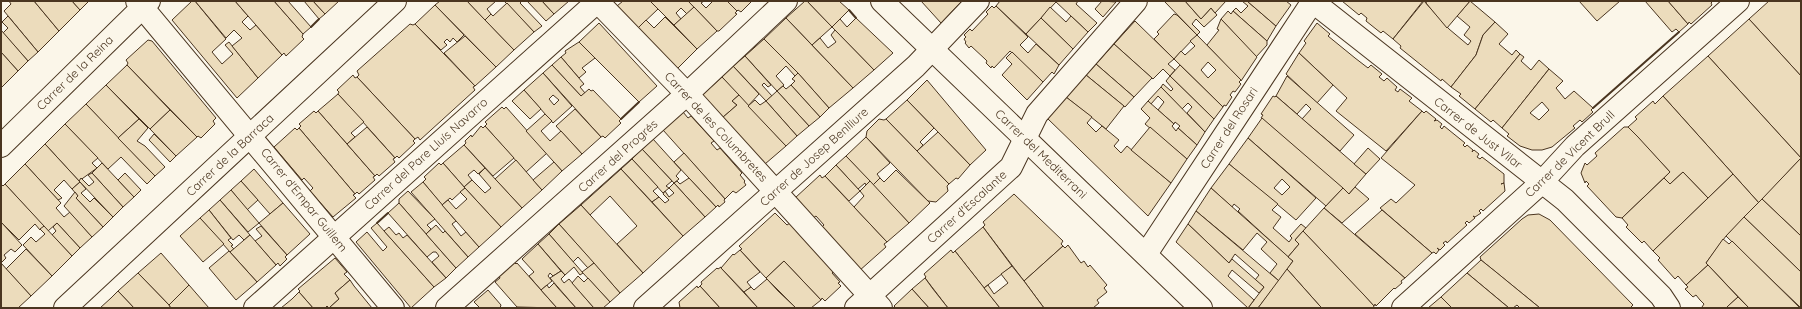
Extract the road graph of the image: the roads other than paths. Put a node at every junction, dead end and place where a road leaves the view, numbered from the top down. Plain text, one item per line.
1 (395, 1) edge
2 (598, 1) edge
3 (786, 1) edge
4 (882, 1) edge
5 (978, 1) edge
6 (1136, 1) edge
7 (1312, 1) edge
8 (1738, 1) edge
9 (143, 3) edge
10 (932, 50) junction
11 (687, 94) junction
12 (251, 136) junction
13 (1026, 139) junction
14 (1, 146) edge
15 (1541, 183) junction
16 (776, 191) junction
17 (334, 237) junction
18 (1146, 254) junction
19 (869, 304) edge
20 (65, 308) edge
21 (255, 308) edge
22 (393, 308) edge
23 (447, 308) edge
24 (645, 308) edge
25 (1201, 308) edge
26 (1403, 308) edge
27 (1669, 308) edge

1 - 12 street, Carrer de la Barraca
2 - 11 street, Carrer de les Columbretes
2 - 17 street, Carrer del Pare Lluís Navarro
3 - 11 street, Carrer del Progrés
4 - 10 street, Carrer del Mediterrani
5 - 10 street, Carrer de Josep Benlliure
6 - 13 street, Carrer d'Escalante
7 - 15 street, Carrer de Just Vilar
7 - 18 street, Carrer del Rosari
8 - 15 street, Carrer de Vicent Brull
9 - 12 street, Carrer d'Empar Guillem
9 - 14 street, Carrer de la Reina
10 - 13 street, Carrer del Mediterrani
10 - 16 street, Carrer de Josep Benlliure
11 - 16 street, Carrer de les Columbretes
11 - 23 street, Carrer del Progrés
12 - 17 street, Carrer d'Empar Guillem
12 - 20 street, Carrer de la Barraca
13 - 18 street, Carrer del Mediterrani
13 - 19 street, Carrer d'Escalante
15 - 26 street, Carrer de Vicent Brull
15 - 27 street, Carrer de Just Vilar
16 - 19 street, Carrer de les Columbretes
16 - 24 street, Carrer de Josep Benlliure
17 - 21 street, Carrer del Pare Lluís Navarro
17 - 22 street, Carrer d'Empar Guillem
18 - 25 street, Carrer del Mediterrani

